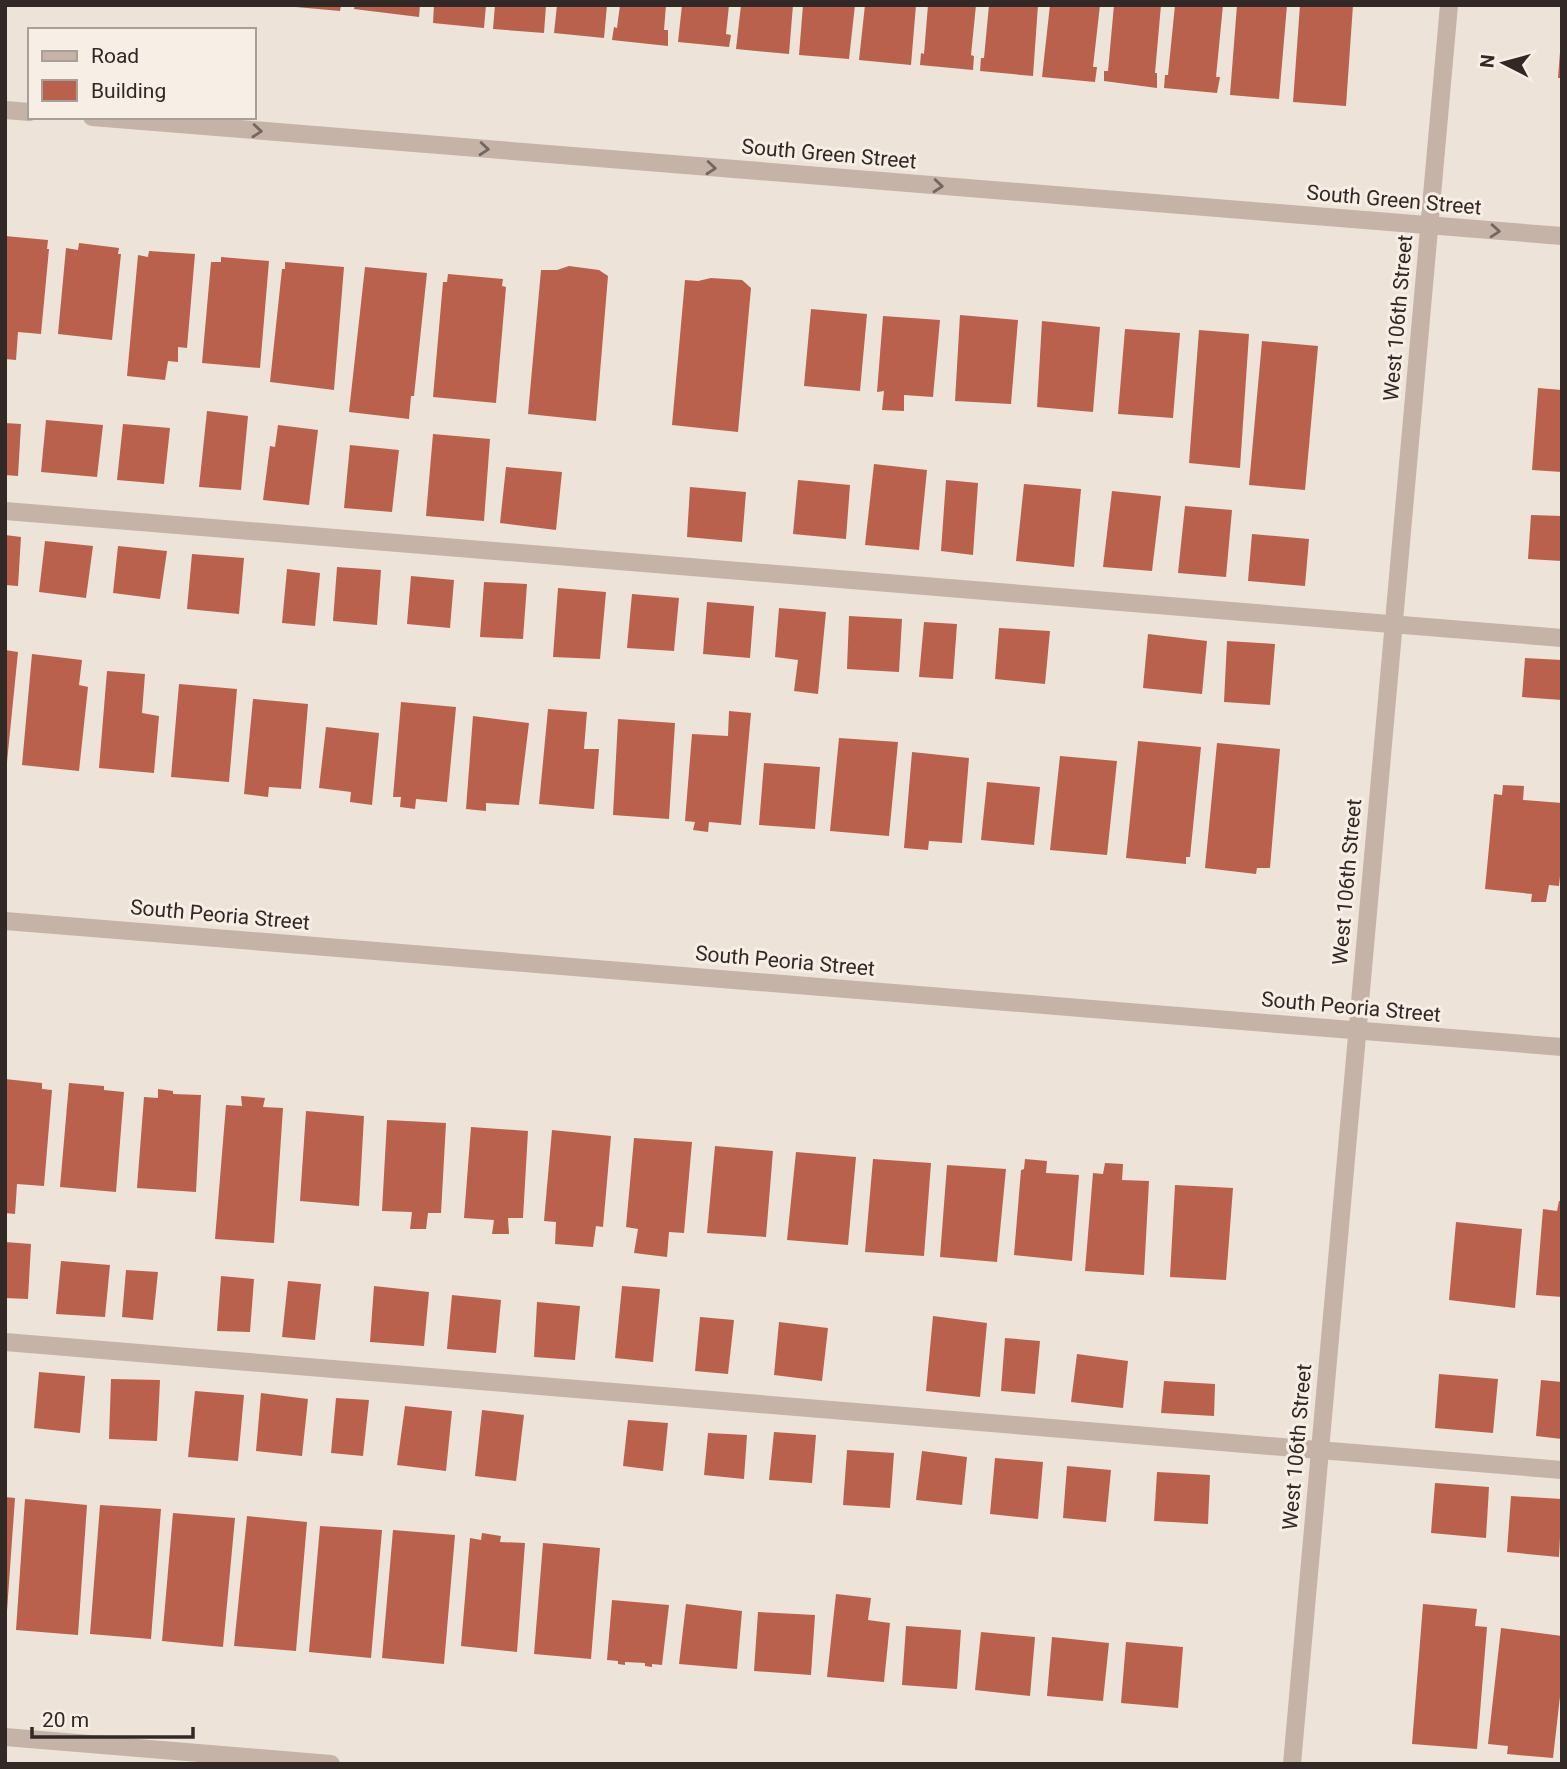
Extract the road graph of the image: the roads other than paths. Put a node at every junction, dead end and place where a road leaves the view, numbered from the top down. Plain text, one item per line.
1 (1449, 5) edge
2 (5, 110) edge
3 (28, 112) edge
4 (117, 119) edge
5 (1429, 226) junction
6 (1562, 236) edge
7 (5, 511) edge
8 (1393, 624) junction
9 (1562, 638) edge
10 (5, 921) edge
11 (1357, 1030) junction
12 (1562, 1047) edge
13 (5, 1342) edge
14 (1320, 1450) junction
15 (1562, 1470) edge
16 (5, 1737) edge
17 (331, 1764) edge
18 (1292, 1764) edge

1 - 5 street, West 106th Street
2 - 3 street
4 -> 5 street, South Green Street
5 -> 6 street, South Green Street
5 - 8 street, West 106th Street
7 - 8 street
8 - 9 street
8 - 11 street, West 106th Street
10 - 11 street, South Peoria Street
11 - 12 street, South Peoria Street
11 - 14 street, West 106th Street
13 - 14 street
14 - 15 street
14 - 18 street, West 106th Street
16 - 17 street

